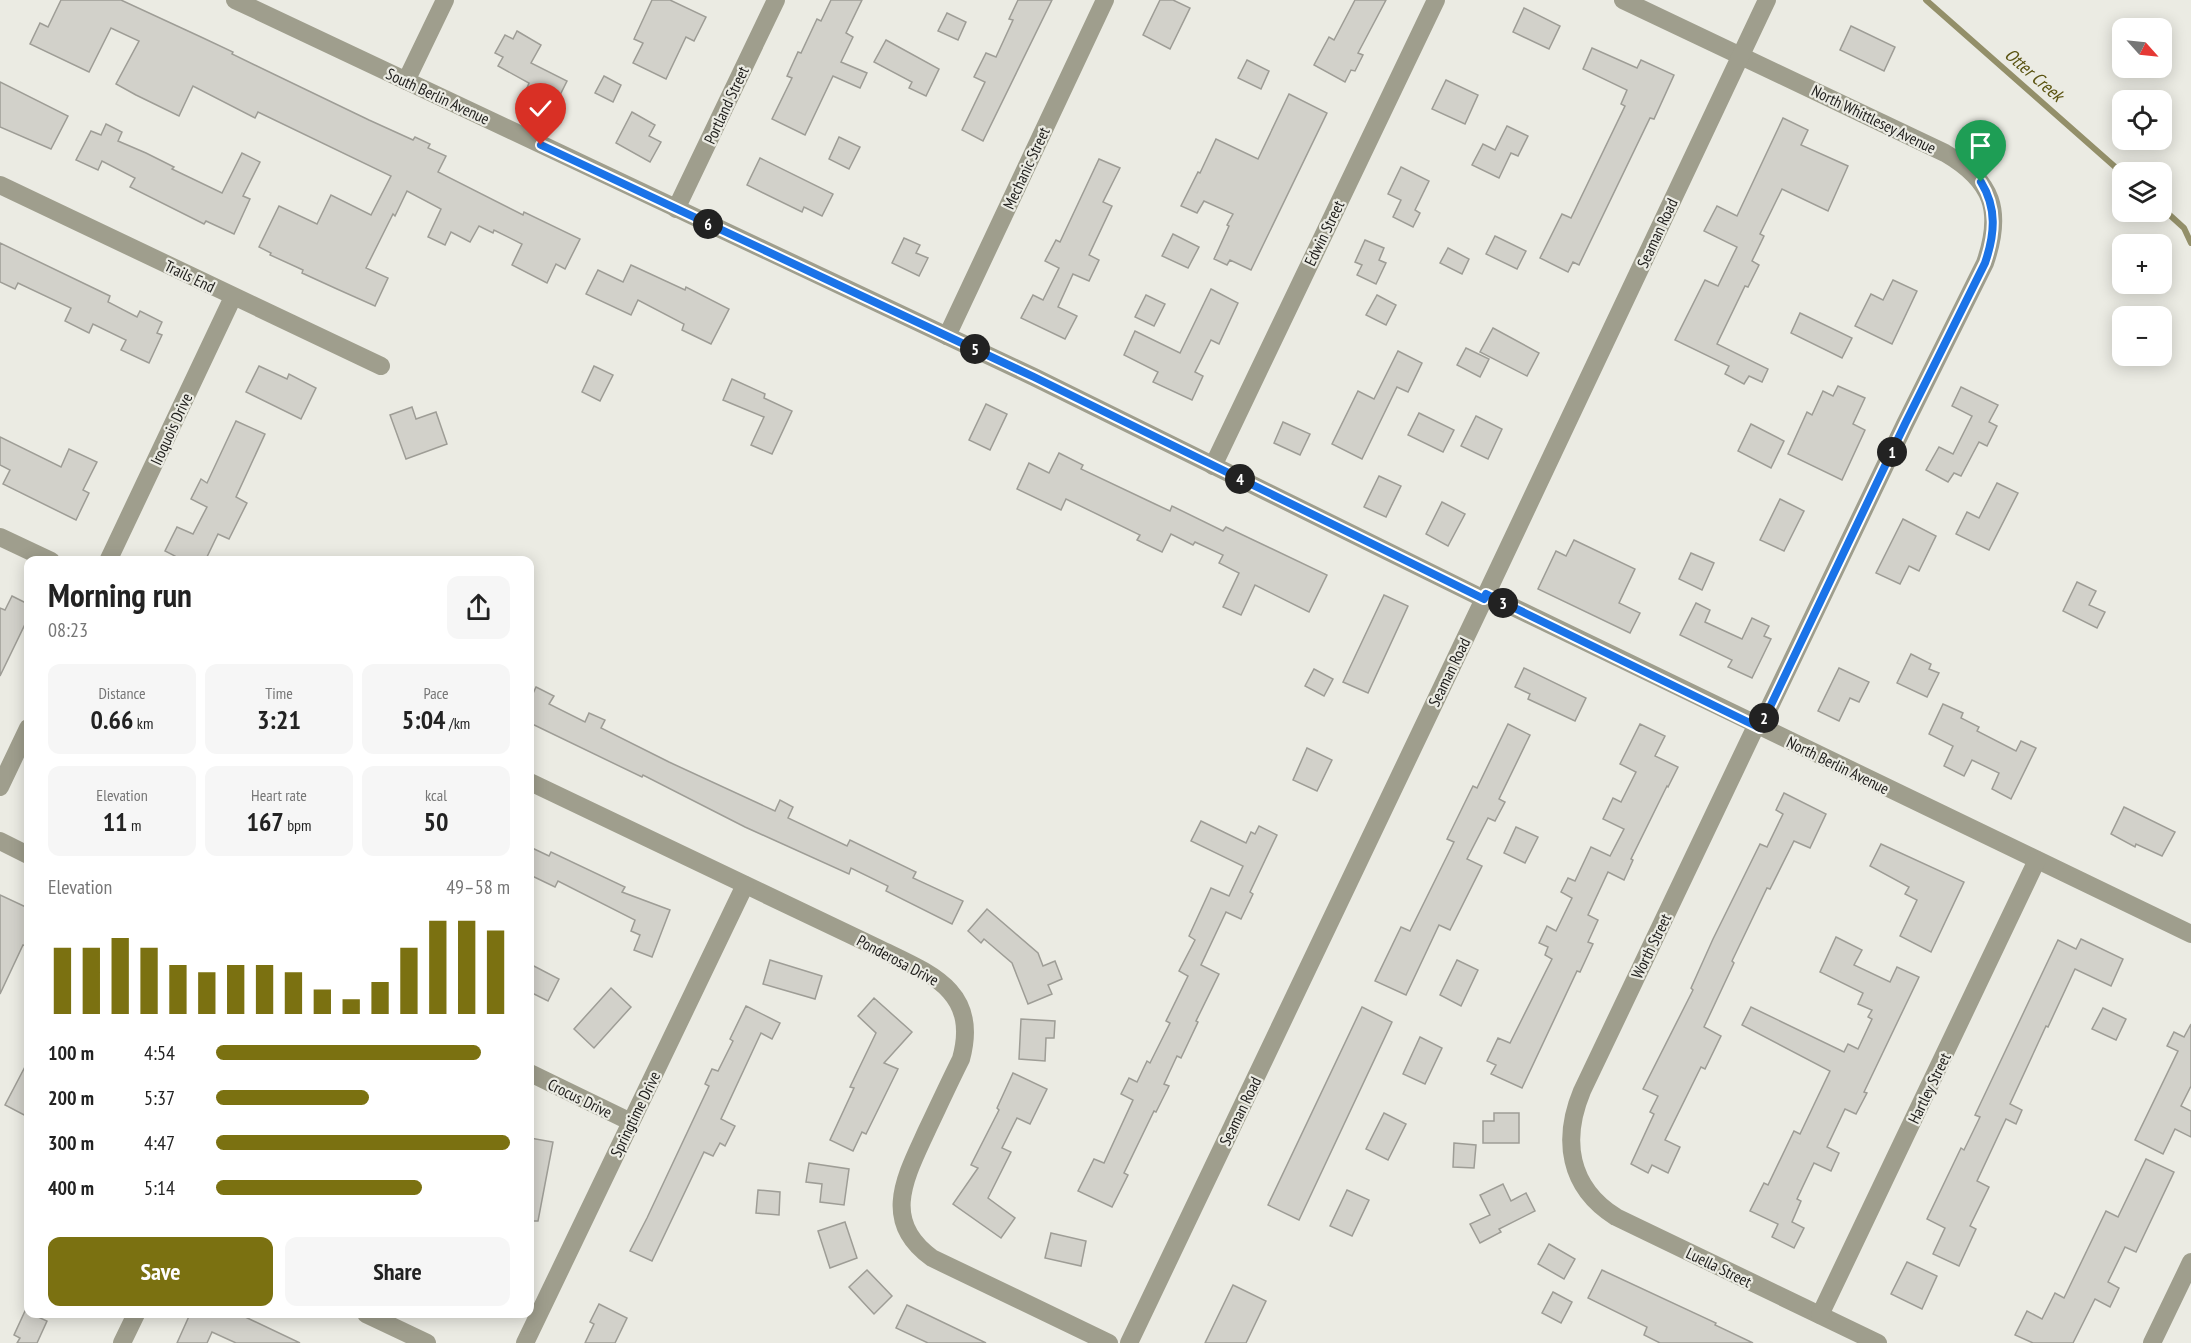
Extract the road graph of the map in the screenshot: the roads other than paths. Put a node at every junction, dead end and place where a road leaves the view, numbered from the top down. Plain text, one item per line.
1 (235, 0) edge
2 (445, 0) edge
3 (776, 0) edge
4 (1106, 0) edge
5 (1436, 0) edge
6 (1623, 0) edge
7 (1767, 0) edge
8 (1740, 56) junction
9 (406, 81) junction
10 (0, 185) edge
11 (1991, 201) joint
12 (676, 209) junction
13 (233, 297) junction
14 (946, 336) junction
15 (381, 366) dead end
16 (1213, 466) junction
17 (0, 537) edge
18 (40, 556) edge
19 (110, 556) edge
20 (1485, 597) junction
21 (1758, 727) junction
22 (24, 736) edge
23 (534, 784) edge
24 (0, 787) edge
25 (0, 841) edge
26 (24, 853) edge
27 (2037, 860) junction
28 (745, 885) junction
29 (2191, 934) edge
30 (534, 1075) edge
31 (631, 1122) junction
32 (1576, 1171) joint
33 (2191, 1262) edge
34 (1820, 1315) junction
35 (133, 1318) edge
36 (374, 1318) edge
37 (122, 1343) edge
38 (427, 1343) edge
39 (525, 1343) edge
40 (1109, 1343) edge
41 (1129, 1343) edge
42 (1878, 1343) edge
43 (2152, 1343) edge

1 - 9 street, South Berlin Avenue
2 - 9 street
3 - 12 street, Portland Street
4 - 14 street, Mechanic Street
5 - 16 street, Edwin Street
6 - 8 street, North Whittlesey Avenue
7 - 8 street, Seaman Road
8 - 11 street, North Whittlesey Avenue
8 - 20 street, Seaman Road
9 - 12 street, South Berlin Avenue
10 - 13 street, Trails End
11 - 21 street, Worth Street
12 - 14 street, South Berlin Avenue
13 - 15 street, Trails End
13 - 19 street, Iroquois Drive
14 - 16 street, South Berlin Avenue
16 - 20 street, South Berlin Avenue
17 - 18 street
20 - 21 street, North Berlin Avenue
20 - 41 street, Seaman Road
21 - 27 street, North Berlin Avenue
21 - 32 street, Worth Street
22 - 24 street
23 - 28 street, Ponderosa Drive
25 - 26 street
27 - 29 street, North Berlin Avenue
27 - 34 street, Hartley Street
28 - 31 street, Springtime Drive
28 - 40 street, Ponderosa Drive
30 - 31 street, Crocus Drive
31 - 39 street, Springtime Drive
32 - 34 street, Luella Street
33 - 43 street
34 - 42 street, Luella Street
35 - 37 street
36 - 38 street

